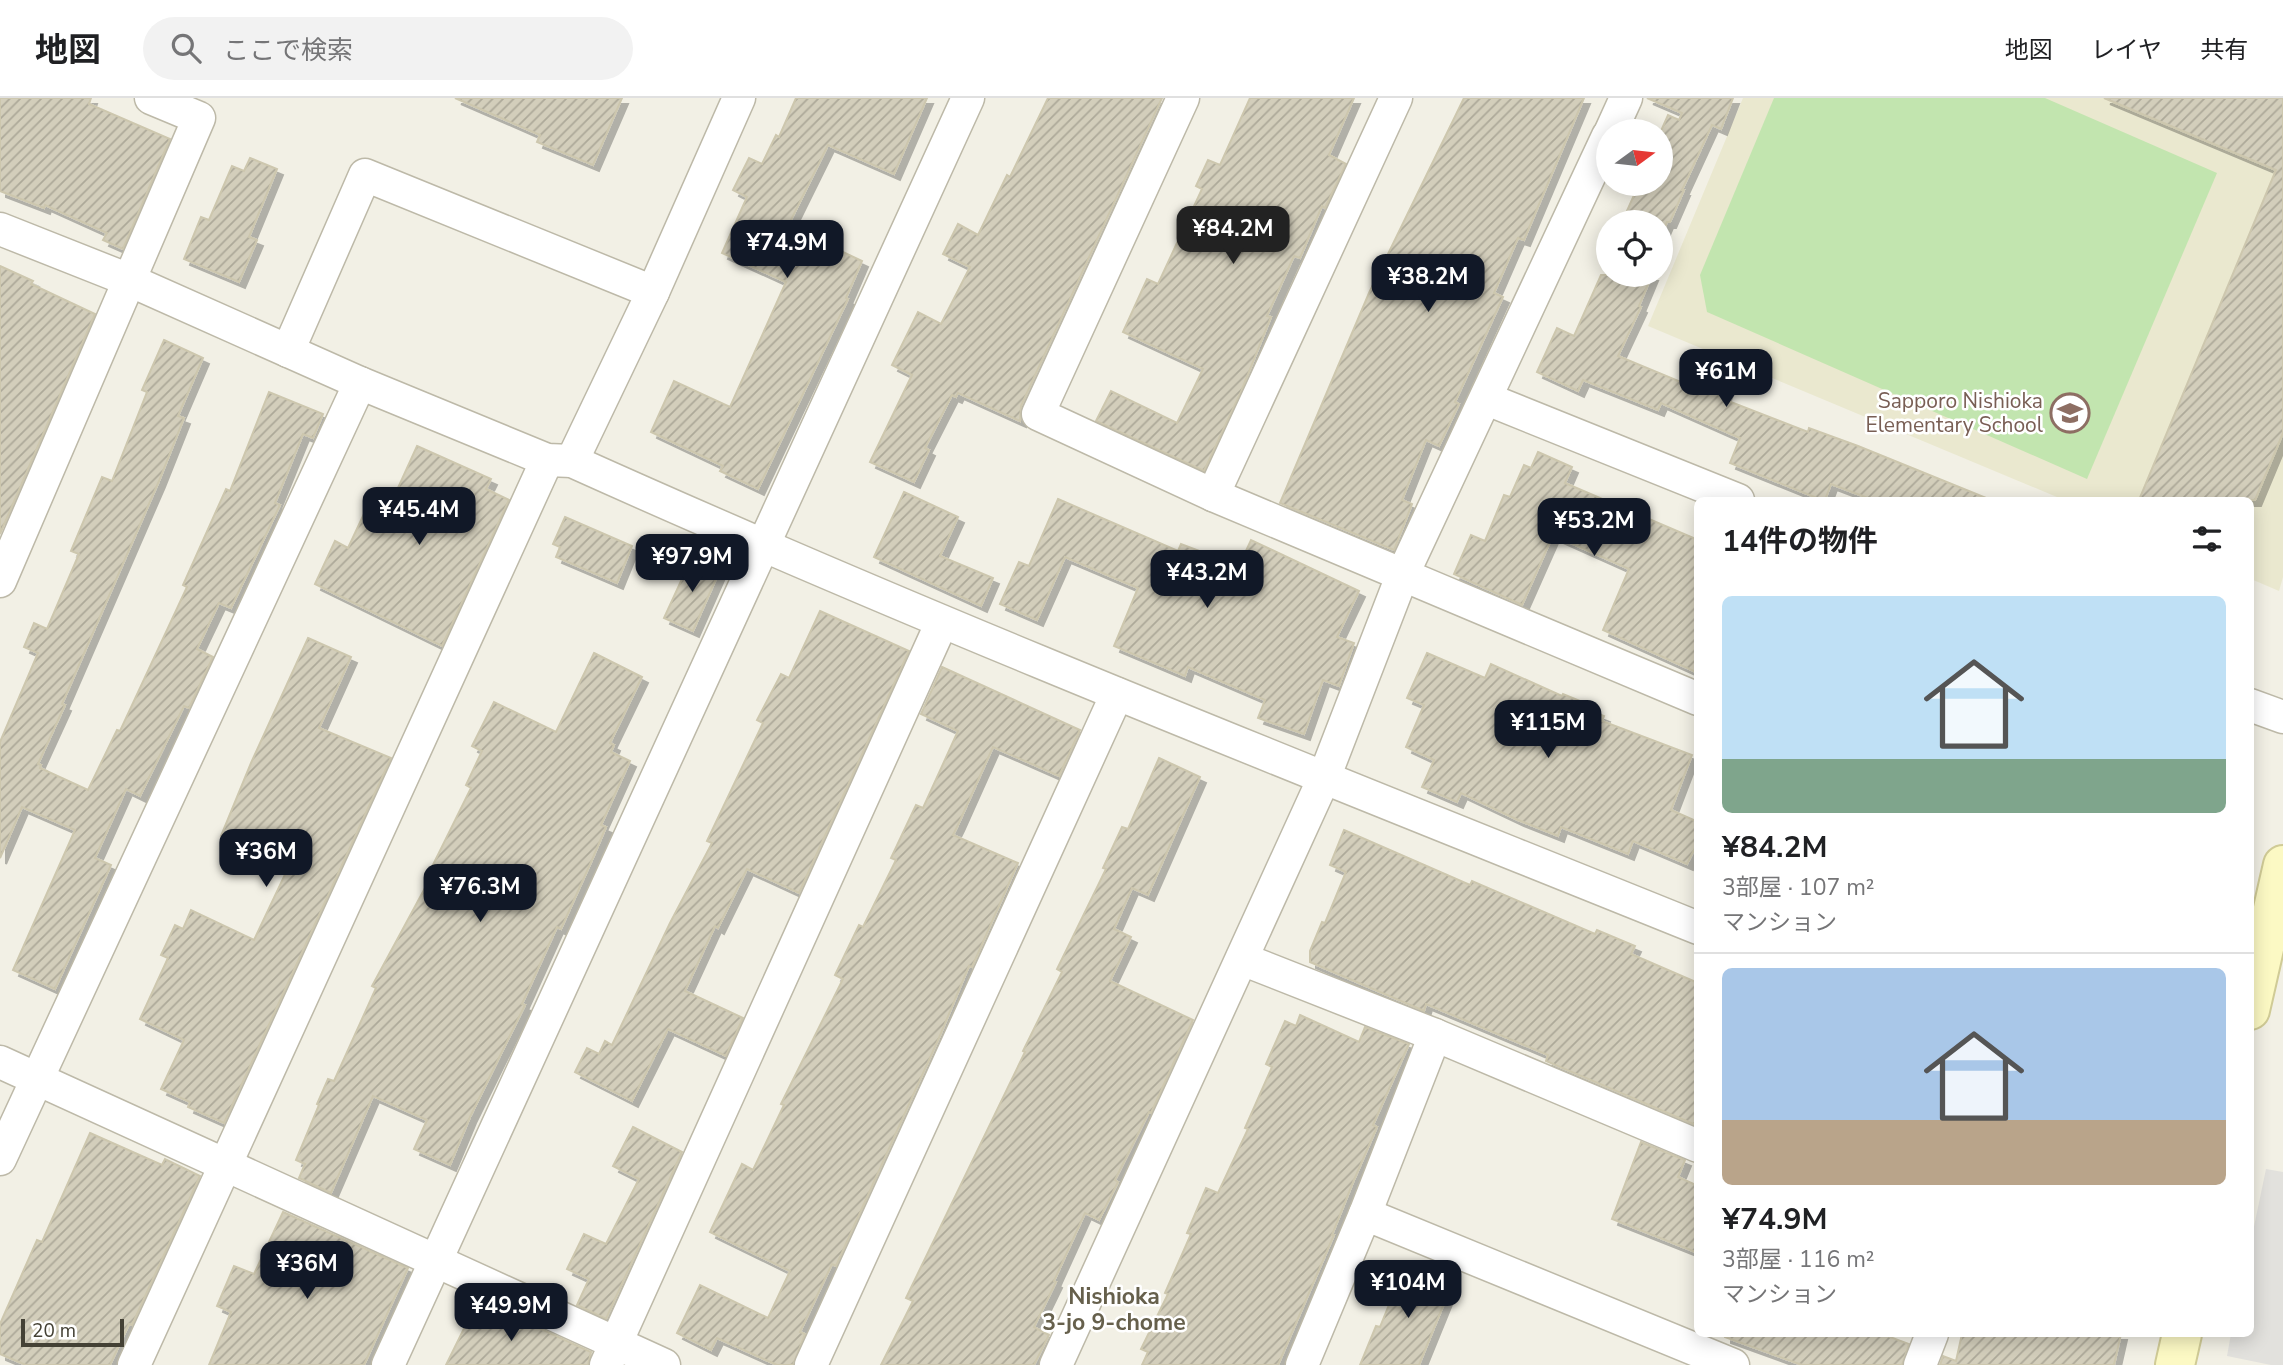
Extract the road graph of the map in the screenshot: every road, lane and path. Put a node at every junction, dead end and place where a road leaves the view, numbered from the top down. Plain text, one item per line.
1 (151, 98) edge
2 (739, 98) edge
3 (968, 98) edge
4 (1183, 98) edge
5 (1396, 98) edge
6 (1626, 98) edge
7 (1616, 119) edge
8 (1596, 162) edge
9 (0, 229) edge
10 (129, 280) junction
11 (653, 292) junction
12 (288, 351) junction
13 (360, 383) junction
14 (1487, 399) junction
15 (559, 461) junction
16 (1213, 495) junction
17 (1731, 497) edge
18 (763, 547) junction
19 (1402, 576) junction
20 (0, 581) edge
21 (942, 622) junction
22 (1117, 694) junction
23 (1694, 697) edge
24 (2254, 706) edge
25 (2283, 717) edge
26 (1324, 778) junction
27 (2283, 865) edge
28 (1694, 926) edge
29 (2274, 946) edge
30 (1242, 959) junction
31 (2254, 999) edge
32 (1435, 1035) junction
33 (0, 1062) edge
34 (36, 1079) junction
35 (1694, 1144) edge
36 (0, 1159) edge
37 (226, 1165) junction
38 (1365, 1214) junction
39 (436, 1260) junction
40 (1931, 1337) edge
41 (2181, 1337) edge
42 (611, 1354) edge
43 (134, 1365) edge
44 (388, 1365) edge
45 (664, 1365) edge
46 (811, 1365) edge
47 (1056, 1365) edge
48 (1302, 1365) edge
49 (1733, 1365) edge
50 (1920, 1365) edge
51 (2175, 1365) edge

1 - 10 street
2 - 11 street
3 - 18 street
4 - 16 street
5 - 16 street
6 - 7 street
8 - 14 street
9 - 10 street
10 - 12 street
10 - 20 street
11 - 12 street
11 - 15 street
12 - 13 street
13 - 15 street
13 - 34 street
14 - 17 street
14 - 19 street
15 - 18 street
15 - 37 street
16 - 19 street
18 - 21 street
18 - 39 street
19 - 23 street
19 - 26 street
21 - 22 street
21 - 42 street
22 - 26 street
22 - 46 street
24 - 25 street
26 - 28 street
26 - 30 street
27 - 29 street
29 - 31 street
30 - 32 street
30 - 47 street
32 - 35 street
32 - 38 street
33 - 34 street
34 - 36 street
34 - 37 street
37 - 39 street
37 - 43 street
38 - 48 street
38 - 49 street
39 - 42 street
39 - 44 street
40 - 50 street
41 - 51 street
42 - 45 street

